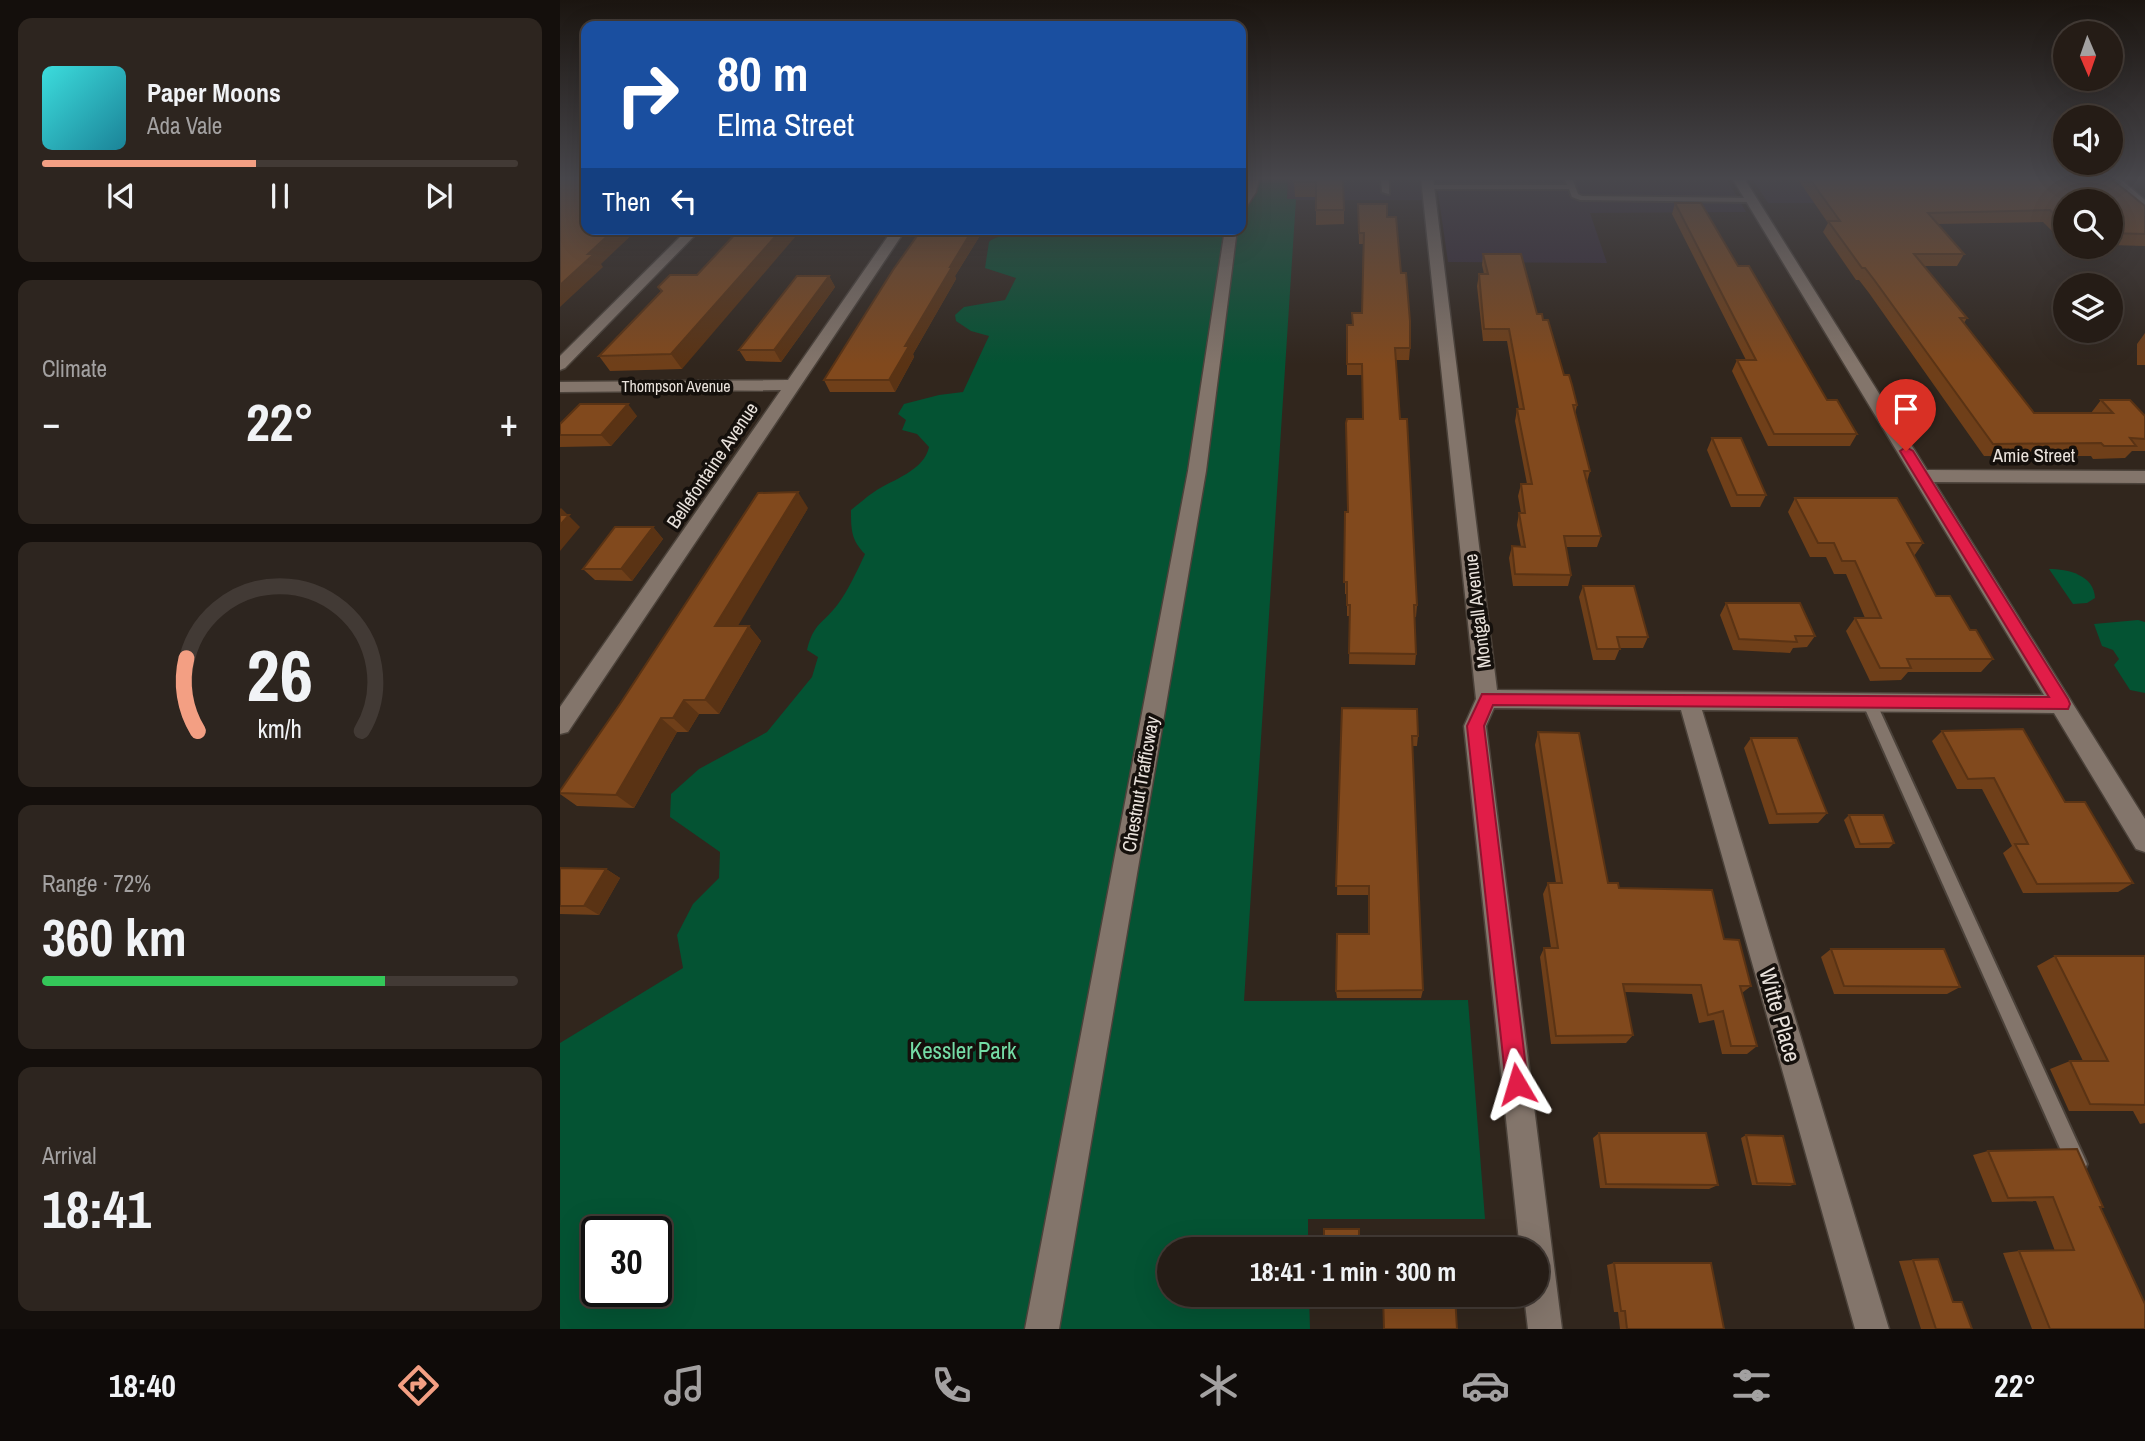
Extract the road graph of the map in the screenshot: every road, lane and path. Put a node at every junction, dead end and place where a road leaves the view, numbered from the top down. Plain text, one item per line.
1 (684, 240) edge
2 (892, 240) edge
3 (1228, 240) edge
4 (1435, 240) edge
5 (1777, 240) edge
6 (560, 365) edge
7 (792, 386) junction
8 (560, 387) edge
9 (1923, 476) junction
10 (2145, 477) edge
11 (1488, 699) junction
12 (1689, 701) junction
13 (1869, 702) junction
14 (2062, 704) junction
15 (560, 725) edge
16 (2135, 809) edge
17 (2145, 841) edge
18 (2082, 1175) edge
19 (1534, 1237) edge
20 (1542, 1307) edge
21 (1042, 1329) edge
22 (1545, 1329) edge
23 (1872, 1329) edge

1 - 6 street
2 - 7 street, Bellefontaine Avenue
3 - 21 street, Chestnut Trafficway
4 - 11 street, Montgall Avenue
5 - 9 street
7 - 8 street, Thompson Avenue
7 - 15 street, Bellefontaine Avenue
9 - 10 street, Amie Street
9 - 14 street
11 - 12 street
11 - 19 street, Montgall Avenue
12 - 13 street
12 - 23 street, Witte Place
13 - 14 street
13 - 18 lane
14 - 16 street
16 - 17 street
20 - 22 street, Montgall Avenue

